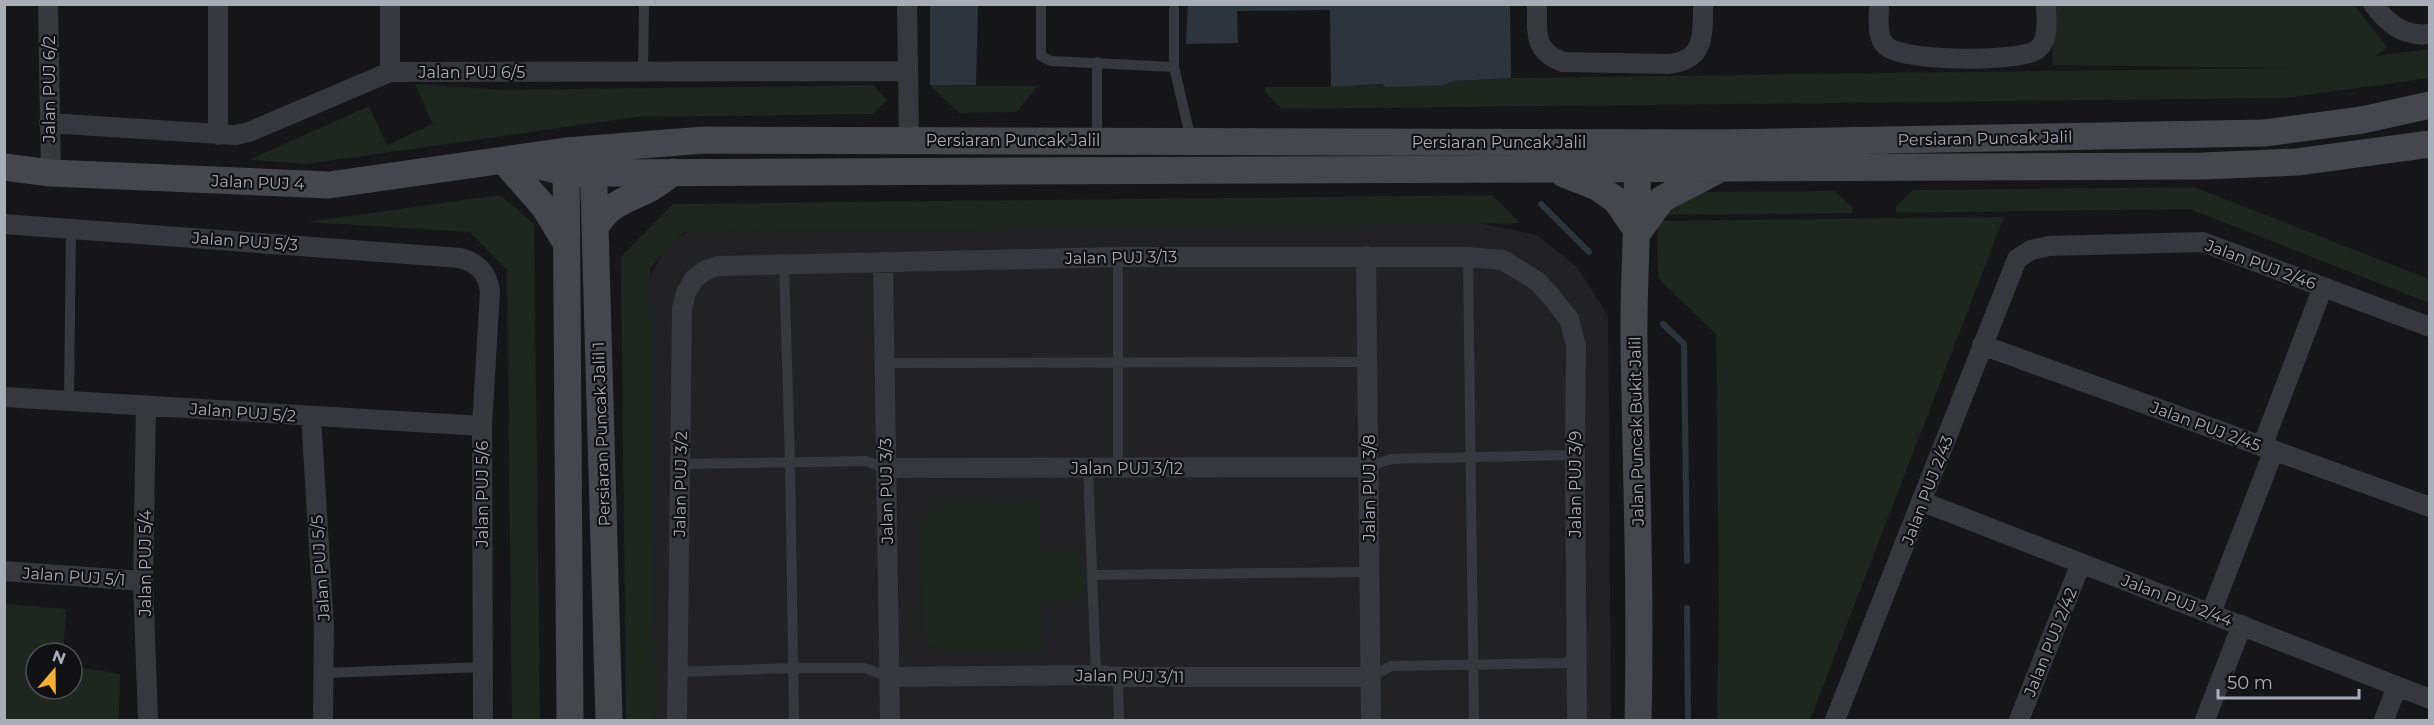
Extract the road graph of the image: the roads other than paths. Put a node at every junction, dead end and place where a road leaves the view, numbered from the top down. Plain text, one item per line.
1 (48, 4) edge
2 (218, 4) edge
3 (390, 4) edge
4 (644, 4) edge
5 (907, 4) edge
6 (1041, 4) edge
7 (1174, 4) edge
8 (1537, 4) edge
9 (1703, 4) edge
10 (1879, 4) edge
11 (2046, 4) edge
12 (2373, 4) edge
13 (2430, 34) edge
14 (1097, 62) junction
15 (1174, 67) junction
16 (643, 71) junction
17 (908, 71) junction
18 (390, 72) junction
19 (2430, 105) edge
20 (49, 123) junction
21 (218, 135) junction
22 (909, 139) junction
23 (1097, 140) junction
24 (1191, 141) junction
25 (1637, 142) junction
26 (2430, 144) edge
27 (508, 160) junction
28 (594, 160) junction
29 (567, 162) junction
30 (4, 167) edge
31 (1722, 168) junction
32 (1551, 169) junction
33 (1637, 169) junction
34 (674, 172) junction
35 (51, 173) junction
36 (4, 224) edge
37 (595, 227) junction
38 (71, 229) junction
39 (1638, 232) junction
40 (566, 243) junction
41 (1366, 256) junction
42 (1118, 257) junction
43 (1468, 257) junction
44 (2017, 259) joint
45 (883, 262) junction
46 (784, 264) junction
47 (718, 266) joint
48 (482, 269) joint
49 (1520, 270) joint
50 (2323, 286) junction
51 (2430, 327) edge
52 (1982, 345) junction
53 (1368, 362) junction
54 (884, 363) junction
55 (1118, 363) junction
56 (4, 397) edge
57 (69, 401) junction
58 (146, 406) junction
59 (311, 416) junction
60 (482, 426) junction
61 (2268, 449) junction
62 (1575, 455) junction
63 (1469, 456) junction
64 (790, 462) junction
65 (680, 464) junction
66 (1369, 467) junction
67 (886, 468) junction
68 (1088, 468) junction
69 (1118, 468) junction
70 (1923, 502) junction
71 (2430, 507) edge
72 (2081, 562) junction
73 (4, 571) edge
74 (1370, 572) junction
75 (1094, 575) junction
76 (143, 581) junction
77 (2211, 613) junction
78 (2242, 625) junction
79 (1576, 663) junction
80 (1473, 665) junction
81 (483, 667) junction
82 (793, 668) junction
83 (678, 672) junction
84 (324, 673) junction
85 (1096, 675) junction
86 (889, 676) junction
87 (1118, 677) junction
88 (1371, 677) junction
89 (2397, 686) junction
90 (2430, 699) edge
91 (148, 720) edge
92 (323, 720) edge
93 (483, 720) edge
94 (570, 720) edge
95 (609, 720) edge
96 (677, 720) edge
97 (794, 720) edge
98 (890, 720) edge
99 (1119, 720) edge
100 (1371, 720) edge
101 (1474, 720) edge
102 (1577, 720) edge
103 (1638, 720) edge
104 (1835, 720) edge
105 (2019, 720) edge
106 (2205, 720) edge
107 (2384, 720) edge

1 - 20 street, Jalan PUJ 6/2
2 - 21 street
3 - 18 street
4 - 16 lane
5 - 17 street
6 - 14 lane
7 - 15 lane
8 - 9 street
10 - 11 street
12 - 13 street
14 - 15 lane
14 - 23 lane
15 - 24 lane
16 - 17 street, Jalan PUJ 6/5
16 - 18 street, Jalan PUJ 6/5
17 - 22 street
18 - 21 street, Jalan PUJ 6/5
19 - 25 main road, Persiaran Puncak Jalil
20 - 21 street, Jalan PUJ 6/5
20 - 35 street, Jalan PUJ 6/2
22 - 23 main road, Persiaran Puncak Jalil
22 - 28 main road, Persiaran Puncak Jalil
23 - 24 main road, Persiaran Puncak Jalil
24 - 25 main road, Persiaran Puncak Jalil
25 - 33 main road, Jalan Puncak Bukit Jalil
26 - 31 main road, Persiaran Puncak Jalil
27 - 29 main road, Jalan PUJ 4
27 - 35 main road, Jalan PUJ 4
27 - 40 main road
28 - 29 main road, Persiaran Puncak Jalil
28 - 34 main road, Persiaran Puncak Jalil
28 - 37 main road, Persiaran Puncak Jalil 1
29 - 40 main road, Persiaran Puncak Jalil 1
30 - 35 main road, Jalan PUJ 4
31 - 33 main road, Persiaran Puncak Jalil
31 - 39 main road
32 - 33 main road, Persiaran Puncak Jalil
32 - 34 main road, Persiaran Puncak Jalil
32 - 39 main road
33 - 39 main road, Jalan Puncak Bukit Jalil
34 - 37 main road
36 - 38 street, Jalan PUJ 5/3
37 - 95 main road, Persiaran Puncak Jalil 1
38 - 48 street, Jalan PUJ 5/3
38 - 57 lane
39 - 103 main road, Jalan Puncak Bukit Jalil
40 - 94 main road, Persiaran Puncak Jalil 1
41 - 42 street, Jalan PUJ 3/13
41 - 43 street, Jalan PUJ 3/13
41 - 53 street, Jalan PUJ 3/8
42 - 45 street, Jalan PUJ 3/13
42 - 55 lane
43 - 49 street, Jalan PUJ 3/13
43 - 63 lane
44 - 50 street, Jalan PUJ 2/46
44 - 52 street, Jalan PUJ 2/43
45 - 46 street, Jalan PUJ 3/13
45 - 54 street, Jalan PUJ 3/3
46 - 47 street, Jalan PUJ 3/13
46 - 64 lane
47 - 65 street, Jalan PUJ 3/2
48 - 60 street, Jalan PUJ 5/6
49 - 62 street, Jalan PUJ 3/9
50 - 51 street, Jalan PUJ 2/46
50 - 61 street
52 - 61 street, Jalan PUJ 2/45
52 - 70 street, Jalan PUJ 2/43
53 - 55 lane
53 - 66 street, Jalan PUJ 3/8
54 - 55 lane
54 - 67 street, Jalan PUJ 3/3
55 - 69 lane
56 - 57 street, Jalan PUJ 5/2
57 - 58 street, Jalan PUJ 5/2
58 - 59 street, Jalan PUJ 5/2
58 - 76 street, Jalan PUJ 5/4
59 - 60 street, Jalan PUJ 5/2
59 - 84 street, Jalan PUJ 5/5
60 - 81 street, Jalan PUJ 5/6
61 - 71 street, Jalan PUJ 2/45
61 - 77 street
62 - 63 lane
62 - 79 street, Jalan PUJ 3/9
63 - 66 lane
63 - 80 lane
64 - 65 lane
64 - 67 lane
64 - 82 lane
65 - 83 street, Jalan PUJ 3/2
66 - 69 street, Jalan PUJ 3/12
66 - 74 street, Jalan PUJ 3/8
67 - 68 street, Jalan PUJ 3/12
67 - 86 street, Jalan PUJ 3/3
68 - 69 street, Jalan PUJ 3/12
68 - 75 lane
70 - 72 street, Jalan PUJ 2/44
70 - 104 street, Jalan PUJ 2/43
72 - 77 street, Jalan PUJ 2/44
72 - 105 street, Jalan PUJ 2/42
73 - 76 street, Jalan PUJ 5/1
74 - 75 lane
74 - 88 street, Jalan PUJ 3/8
75 - 85 lane
76 - 91 street, Jalan PUJ 5/4
77 - 78 street, Jalan PUJ 2/44
78 - 89 street, Jalan PUJ 2/44
78 - 106 street
79 - 80 lane
79 - 102 street, Jalan PUJ 3/9
80 - 88 lane
80 - 101 lane
81 - 84 lane
81 - 93 street, Jalan PUJ 5/6
82 - 83 lane
82 - 86 lane
82 - 97 lane
83 - 96 street, Jalan PUJ 3/2
84 - 92 street, Jalan PUJ 5/5
85 - 86 street, Jalan PUJ 3/11
85 - 87 street, Jalan PUJ 3/11
86 - 98 street, Jalan PUJ 3/3
87 - 88 street, Jalan PUJ 3/11
87 - 99 lane
88 - 100 street, Jalan PUJ 3/8
89 - 90 street, Jalan PUJ 2/44
89 - 107 street

